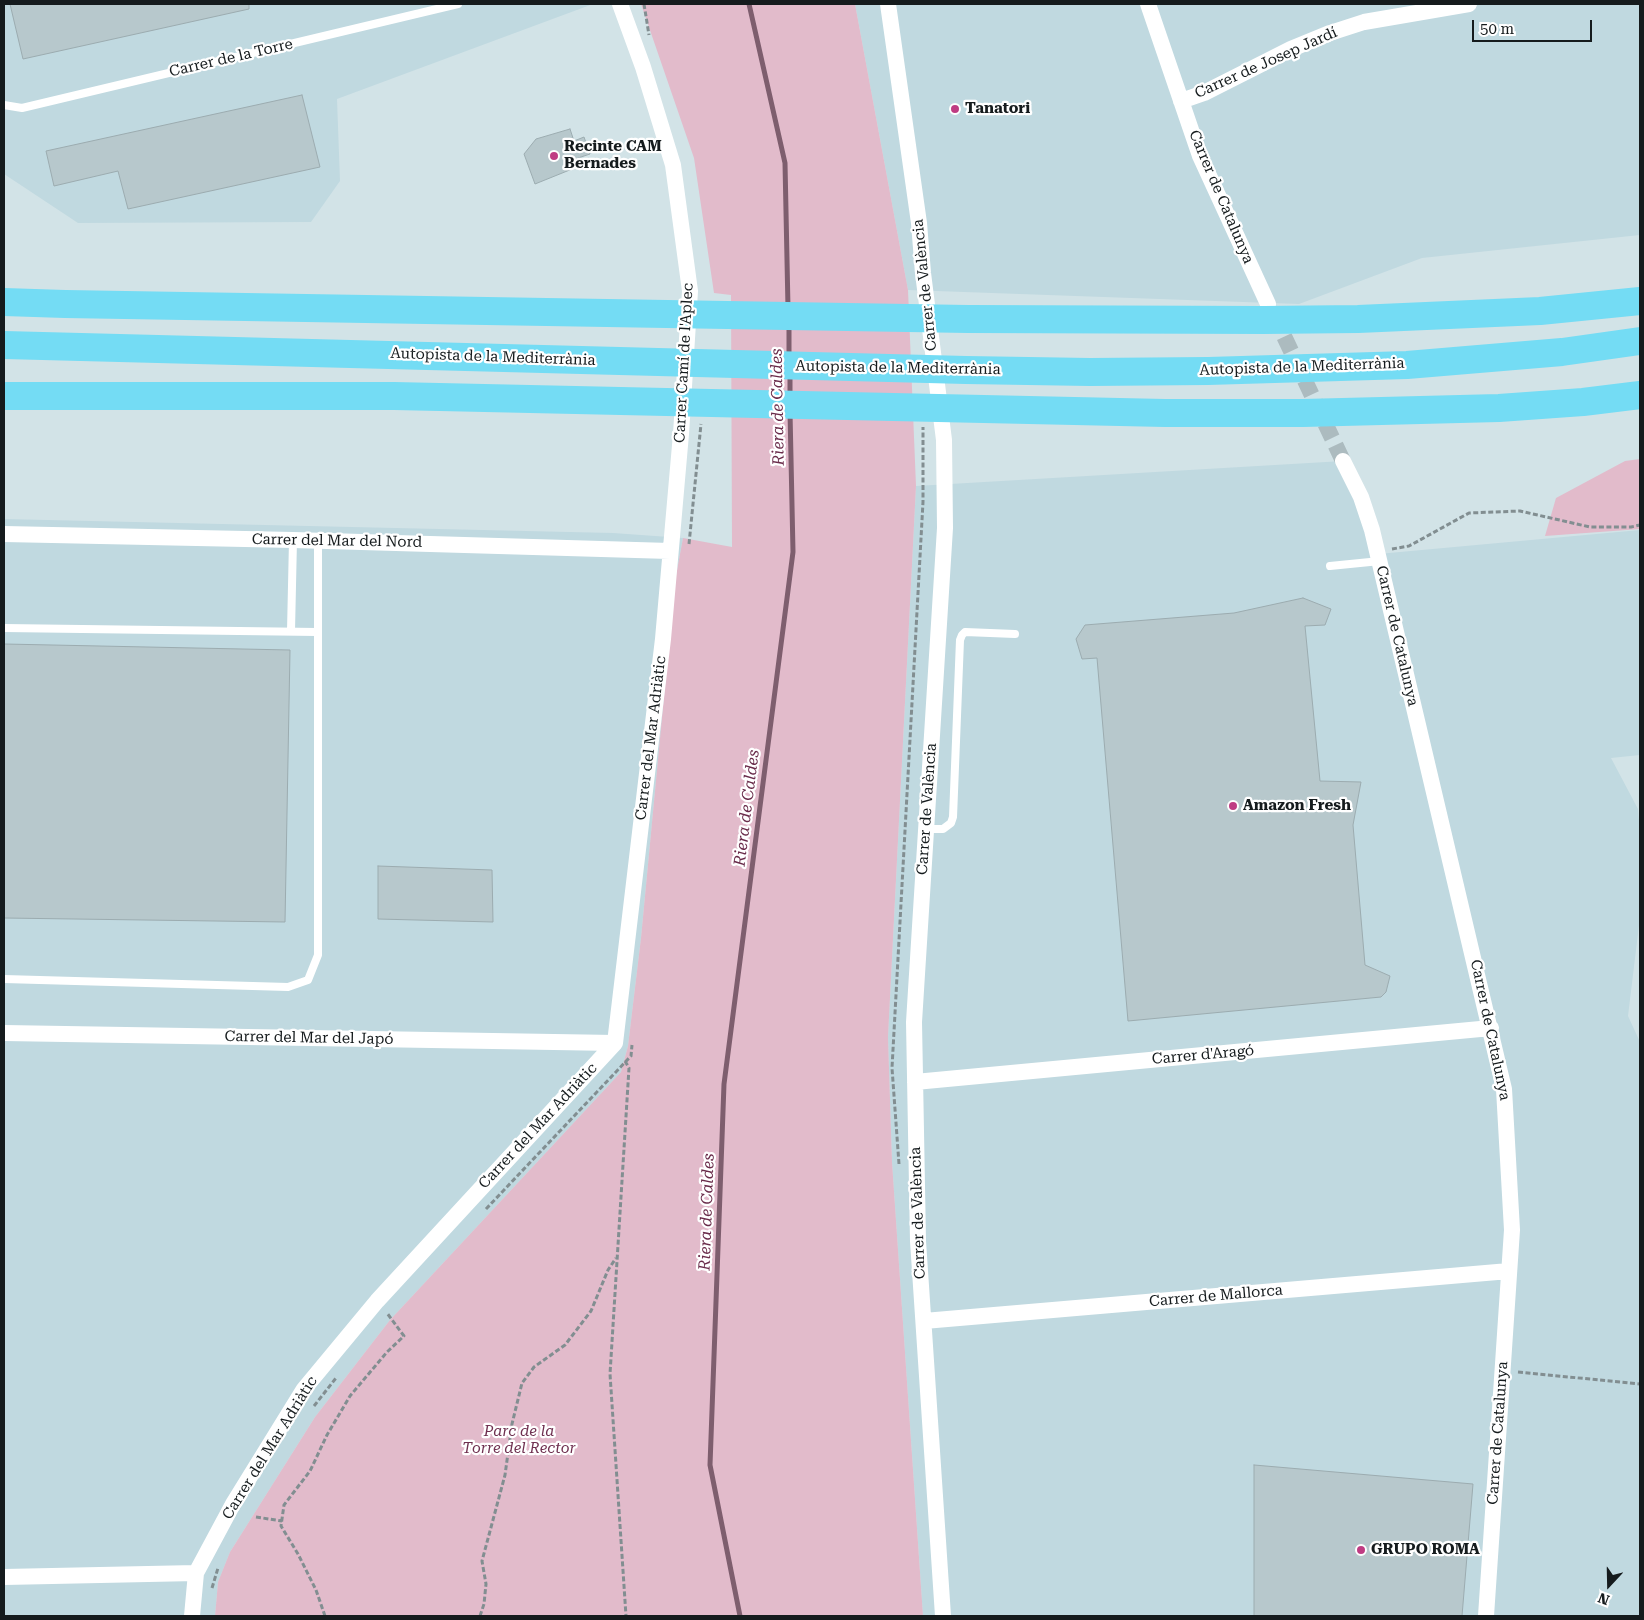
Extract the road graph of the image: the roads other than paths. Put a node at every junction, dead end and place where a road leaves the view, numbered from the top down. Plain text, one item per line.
1 (458, 4) edge
2 (620, 4) edge
3 (888, 4) edge
4 (1148, 4) edge
5 (1469, 4) edge
6 (1182, 101) junction
7 (4, 105) edge
8 (4, 290) edge
9 (1640, 290) edge
10 (1640, 301) edge
11 (4, 302) edge
12 (65, 304) junction
13 (1268, 304) tunnel mouth
14 (1481, 313) junction
15 (1640, 341) edge
16 (4, 345) edge
17 (1640, 395) edge
18 (6, 396) edge
19 (1343, 461) tunnel mouth
20 (4, 534) edge
21 (293, 540) junction
22 (318, 541) junction
23 (670, 550) junction
24 (1378, 556) junction
25 (1330, 566) dead end
26 (4, 628) edge
27 (291, 631) junction
28 (317, 632) junction
29 (1015, 634) dead end
30 (926, 829) junction
31 (4, 979) edge
32 (1491, 1028) junction
33 (4, 1033) edge
34 (615, 1043) junction
35 (915, 1082) junction
36 (1509, 1271) junction
37 (924, 1322) junction
38 (196, 1573) junction
39 (4, 1577) edge
40 (192, 1616) edge
41 (943, 1616) edge
42 (1486, 1616) edge

1 - 7 lane, Carrer de la Torre
2 - 23 street, Carrer Camí de l'Aplec
3 - 30 street, Carrer de València
4 - 6 street, Carrer de Catalunya
5 - 6 street, Carrer de Josep Jardí
6 - 13 street, Carrer de Catalunya
8 - 12 highway
9 - 14 highway
10 - 14 highway
11 - 12 highway
12 - 14 highway
15 - 16 highway, Autopista de la Mediterrània
17 - 18 highway
19 - 24 street, Carrer de Catalunya
20 - 21 street, Carrer del Mar del Nord
21 - 22 street, Carrer del Mar del Nord
21 - 27 lane
22 - 23 street, Carrer del Mar del Nord
22 - 28 lane
23 - 34 street, Carrer del Mar Adriàtic
24 - 25 lane
24 - 32 street, Carrer de Catalunya
26 - 27 lane
27 - 28 lane
28 - 31 lane
29 - 30 lane
30 - 35 street, Carrer de València
32 - 35 street, Carrer d'Aragó
32 - 36 street, Carrer de Catalunya
33 - 34 street, Carrer del Mar del Japó
34 - 38 street, Carrer del Mar Adriàtic
35 - 37 street, Carrer de València
36 - 37 street, Carrer de Mallorca
36 - 42 street, Carrer de Catalunya
37 - 41 street, Carrer de València
38 - 39 street
38 - 40 street, Carrer del Mar Adriàtic

